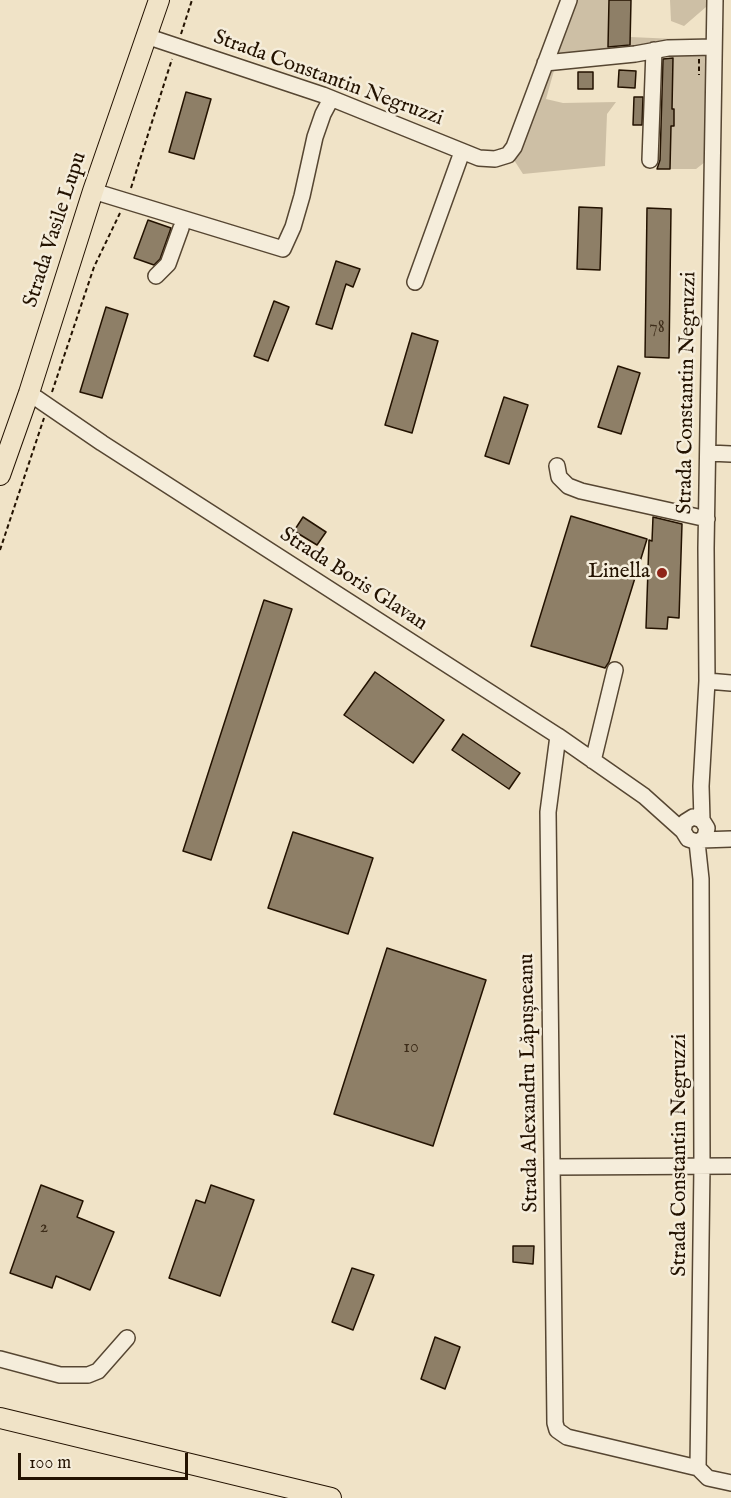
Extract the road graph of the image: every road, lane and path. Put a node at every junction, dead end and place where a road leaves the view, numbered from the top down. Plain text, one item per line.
1 (159, 0) edge
2 (192, 0) edge
3 (569, 0) edge
4 (715, 0) edge
5 (146, 36) junction
6 (176, 46) junction
7 (714, 47) junction
8 (654, 50) junction
9 (545, 63) junction
10 (331, 99) junction
11 (462, 152) junction
12 (650, 160) dead end
13 (93, 191) junction
14 (126, 201) junction
15 (181, 228) dead end
16 (156, 276) dead end
17 (415, 282) dead end
18 (29, 393) junction
19 (48, 406) junction
20 (709, 453) junction
21 (731, 454) edge
22 (557, 466) dead end
23 (0, 475) edge
24 (707, 519) junction
25 (0, 550) edge
26 (615, 670) dead end
27 (707, 681) junction
28 (731, 682) edge
29 (558, 736) junction
30 (593, 761) junction
31 (696, 828) junction
32 (731, 838) edge
33 (702, 1166) junction
34 (731, 1166) edge
35 (552, 1167) junction
36 (127, 1338) dead end
37 (0, 1359) edge
38 (0, 1418) edge
39 (698, 1468) junction
40 (731, 1483) edge
41 (331, 1498) edge

1 - 5 main road, Strada Vasile Lupu
2 - 6 path
3 - 9 street, Strada Constantin Negruzzi
4 - 7 street, Strada Constantin Negruzzi
5 - 6 street, Strada Constantin Negruzzi
5 - 13 main road, Strada Vasile Lupu
6 - 10 street, Strada Constantin Negruzzi
6 - 14 path
7 - 8 street
7 - 20 street, Strada Constantin Negruzzi
8 - 9 street
8 - 12 street
9 - 11 street, Strada Constantin Negruzzi
10 - 11 street, Strada Constantin Negruzzi
10 - 14 street
11 - 17 street
13 - 14 street
13 - 18 main road, Strada Vasile Lupu
14 - 19 path
15 - 16 street
18 - 19 street, Strada Boris Glavan
18 - 23 main road, Strada Vasile Lupu
19 - 25 path
19 - 29 street, Strada Boris Glavan
20 - 21 street
20 - 24 street, Strada Constantin Negruzzi
22 - 24 street
24 - 27 street, Strada Constantin Negruzzi
26 - 30 street
27 - 28 street
27 - 31 street, Strada Constantin Negruzzi
29 - 30 street, Strada Boris Glavan
29 - 35 street, Strada Alexandru Lăpușneanu
30 - 31 street, Strada Boris Glavan
31 - 32 street, Strada Boris Glavan
31 - 33 street, Strada Constantin Negruzzi
33 - 34 street
33 - 35 street
33 - 39 street, Strada Constantin Negruzzi
35 - 39 street, Strada Alexandru Lăpușneanu
36 - 37 street
38 - 41 main road
39 - 40 street

